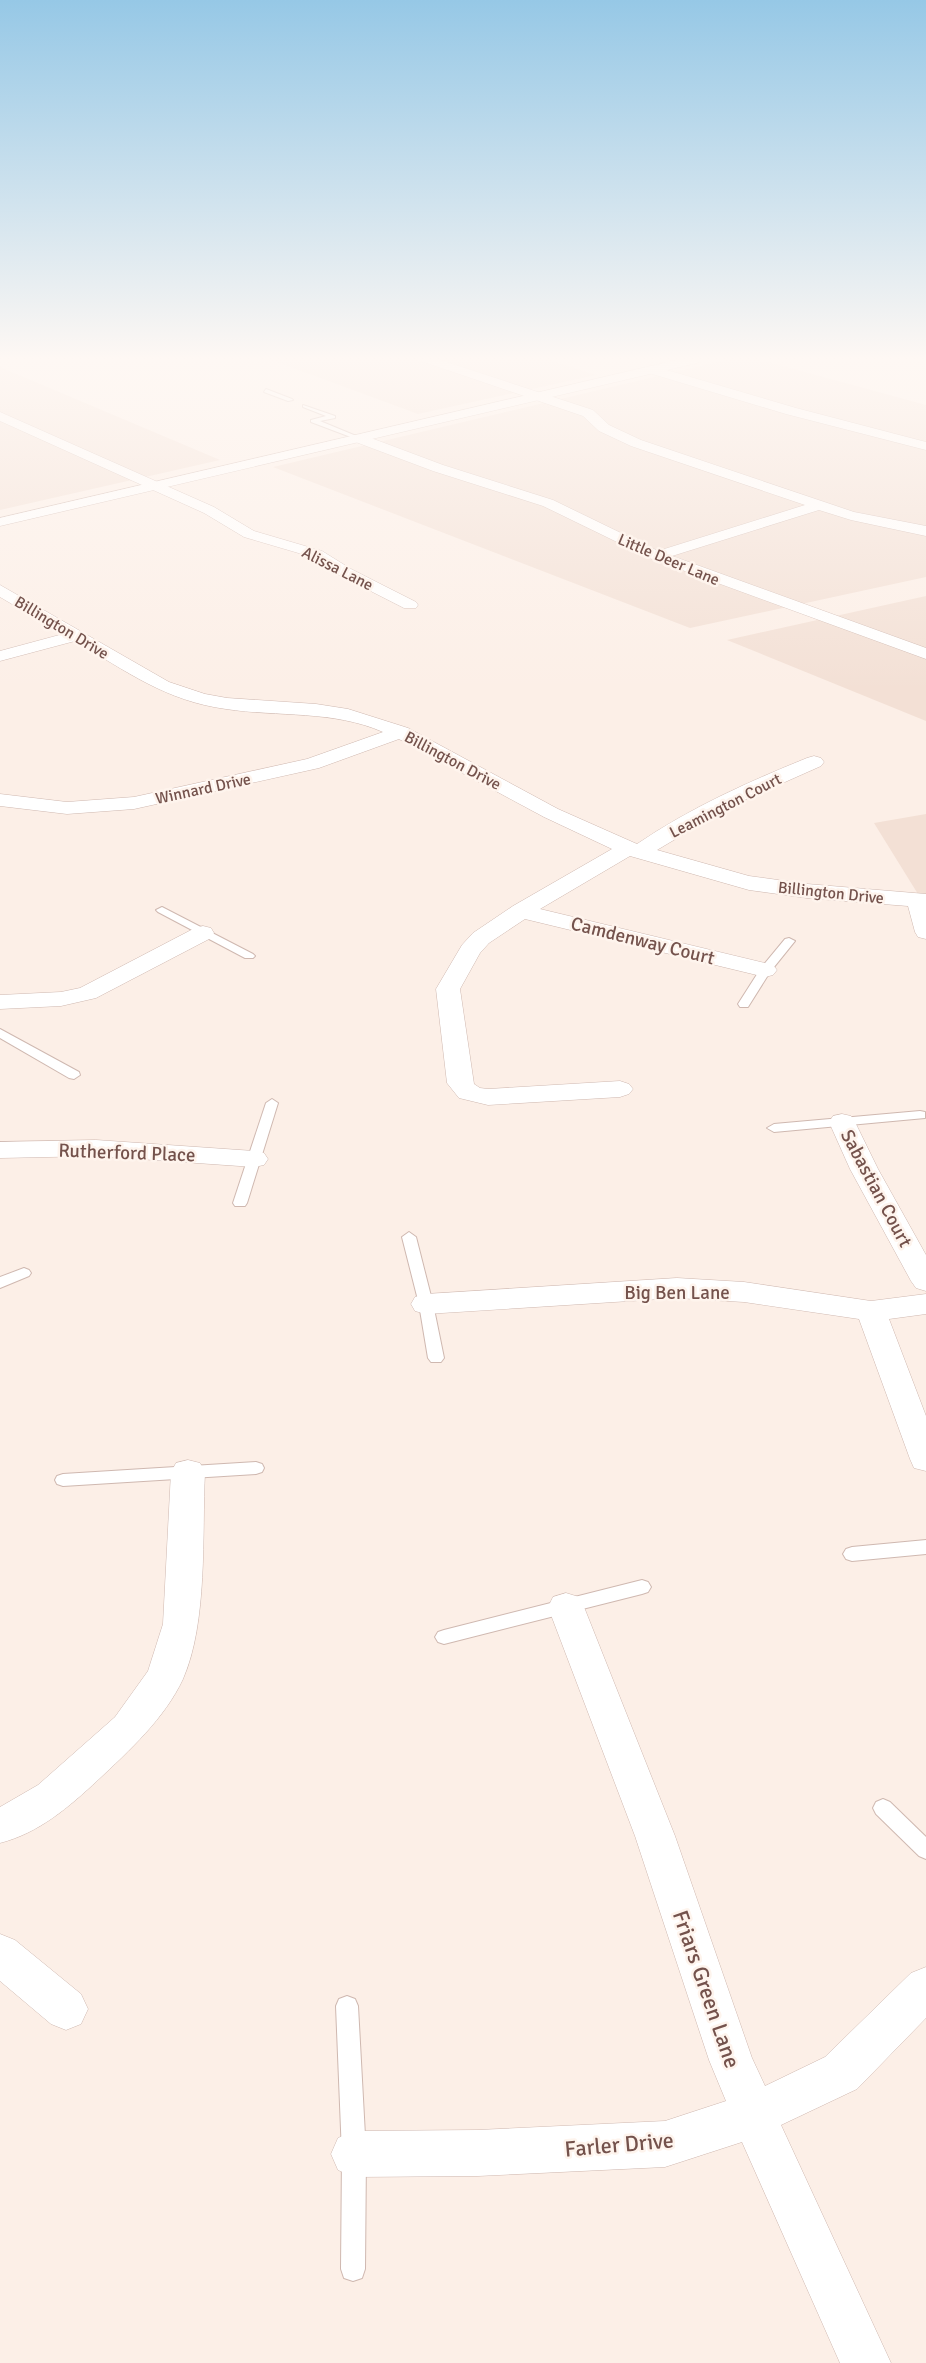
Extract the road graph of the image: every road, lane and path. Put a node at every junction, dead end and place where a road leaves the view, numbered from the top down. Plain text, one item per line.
1 (119, 469) edge
2 (226, 469) edge
3 (442, 469) edge
4 (715, 469) edge
5 (156, 486) junction
6 (820, 506) junction
7 (0, 522) edge
8 (926, 531) edge
9 (657, 556) junction
10 (0, 590) edge
11 (410, 604) dead end
12 (76, 636) junction
13 (926, 654) edge
14 (0, 656) edge
15 (401, 732) junction
16 (814, 762) dead end
17 (0, 800) edge
18 (634, 850) junction
19 (922, 901) edge
20 (162, 910) dead end
21 (520, 911) junction
22 (926, 932) edge
23 (203, 933) junction
24 (789, 941) dead end
25 (249, 956) dead end
26 (765, 970) junction
27 (0, 1002) edge
28 (744, 1004) dead end
29 (0, 1033) edge
30 (74, 1075) dead end
31 (620, 1089) dead end
32 (272, 1103) dead end
33 (920, 1115) dead end
34 (842, 1122) junction
35 (774, 1128) dead end
36 (0, 1150) edge
37 (254, 1159) junction
38 (240, 1203) dead end
39 (409, 1238) dead end
40 (24, 1273) dead end
41 (926, 1281) edge
42 (0, 1283) edge
43 (426, 1304) junction
44 (926, 1304) edge
45 (871, 1311) junction
46 (436, 1358) dead end
47 (926, 1459) edge
48 (256, 1468) dead end
49 (188, 1472) junction
50 (62, 1480) dead end
51 (926, 1547) edge
52 (852, 1554) dead end
53 (642, 1587) dead end
54 (566, 1607) junction
55 (444, 1637) dead end
56 (883, 1808) dead end
57 (0, 1826) edge
58 (926, 1850) edge
59 (0, 1954) edge
60 (926, 1988) edge
61 (347, 2006) dead end
62 (66, 2008) dead end
63 (754, 2115) junction
64 (354, 2154) junction
65 (352, 2269) dead end
66 (866, 2363) edge

1 - 5 street, Alissa Lane
2 - 5 street
3 - 9 street, Little Deer Lane
4 - 6 street
5 - 7 street
5 - 11 street, Alissa Lane
6 - 8 street
6 - 9 street
9 - 13 street, Little Deer Lane
10 - 12 street, Billington Drive
12 - 14 street
12 - 15 street, Billington Drive
15 - 17 street, Winnard Drive
15 - 18 street, Billington Drive
16 - 18 street, Leamington Court
18 - 19 street, Billington Drive
18 - 21 street, Camdenway Court
19 - 22 street
20 - 23 lane
21 - 26 street, Camdenway Court
21 - 31 street, Camdenway Court
23 - 25 lane
23 - 27 street
24 - 26 lane
26 - 28 lane
29 - 30 lane
32 - 37 lane
33 - 34 lane
34 - 35 lane
34 - 41 street, Sabastian Court
36 - 37 street, Rutherford Place
37 - 38 lane
39 - 43 lane
40 - 42 lane
43 - 45 street, Big Ben Lane
43 - 46 lane
44 - 45 street, Big Ben Lane
45 - 47 street
48 - 49 lane
49 - 50 lane
49 - 57 street
51 - 52 lane
53 - 54 lane
54 - 55 lane
54 - 63 street, Friars Green Lane
56 - 58 lane
59 - 62 street
60 - 63 street, Farler Drive
61 - 64 lane
63 - 64 street, Farler Drive
63 - 66 street, Friars Green Lane
64 - 65 lane

